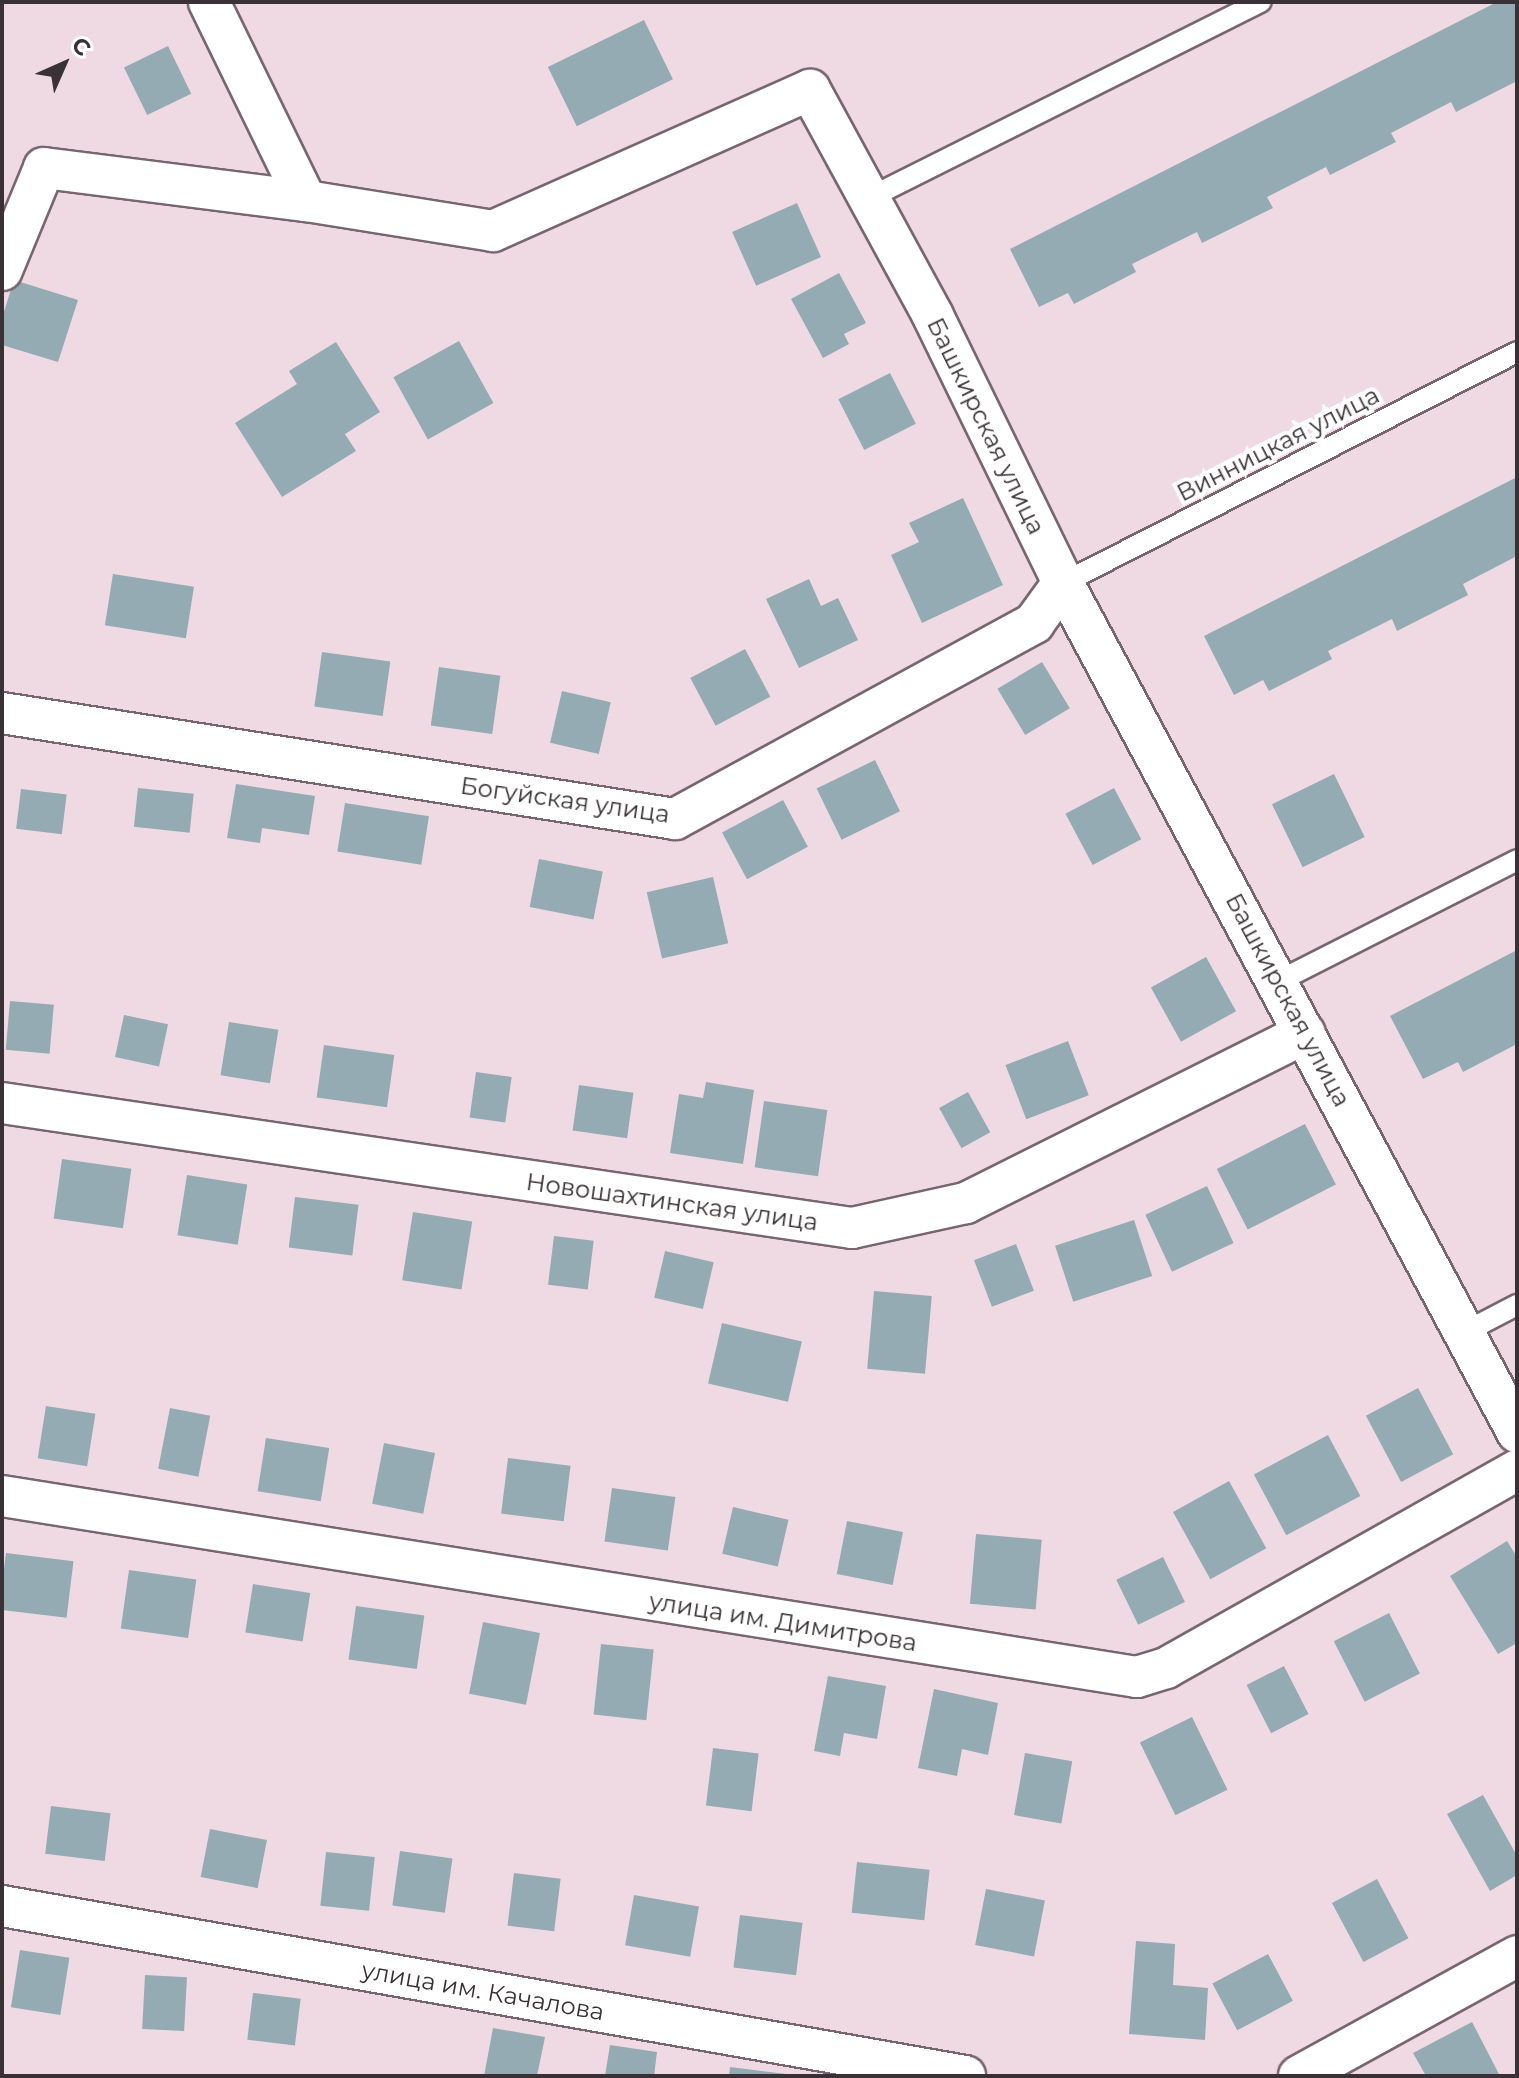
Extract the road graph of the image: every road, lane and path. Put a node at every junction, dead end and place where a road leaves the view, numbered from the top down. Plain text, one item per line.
1 (209, 2) edge
2 (1261, 2) edge
3 (869, 198) junction
4 (306, 201) junction
5 (2, 270) edge
6 (1517, 352) edge
7 (1063, 583) junction
8 (2, 713) edge
9 (1517, 860) edge
10 (1279, 981) junction
11 (1305, 1033) junction
12 (2, 1103) edge
13 (1517, 1305) edge
14 (1465, 1332) junction
15 (1517, 1432) edge
16 (1517, 1470) edge
17 (2, 1496) edge
18 (2, 1906) edge
19 (1517, 1956) edge
20 (965, 2076) edge
21 (1299, 2076) edge

1 - 4 street
2 - 3 lane
3 - 4 street, Башкирская улица
3 - 7 street, Башкирская улица
4 - 5 street
6 - 7 lane, Винницкая улица
7 - 8 street, Богуйская улица
7 - 10 street, Башкирская улица
9 - 10 lane
10 - 11 street, Башкирская улица
11 - 12 street, Новошахтинская улица
11 - 14 street, Башкирская улица
13 - 14 lane
14 - 15 street, Башкирская улица
16 - 17 street, улица им. Димитрова
18 - 20 street, улица им. Качалова
19 - 21 street

